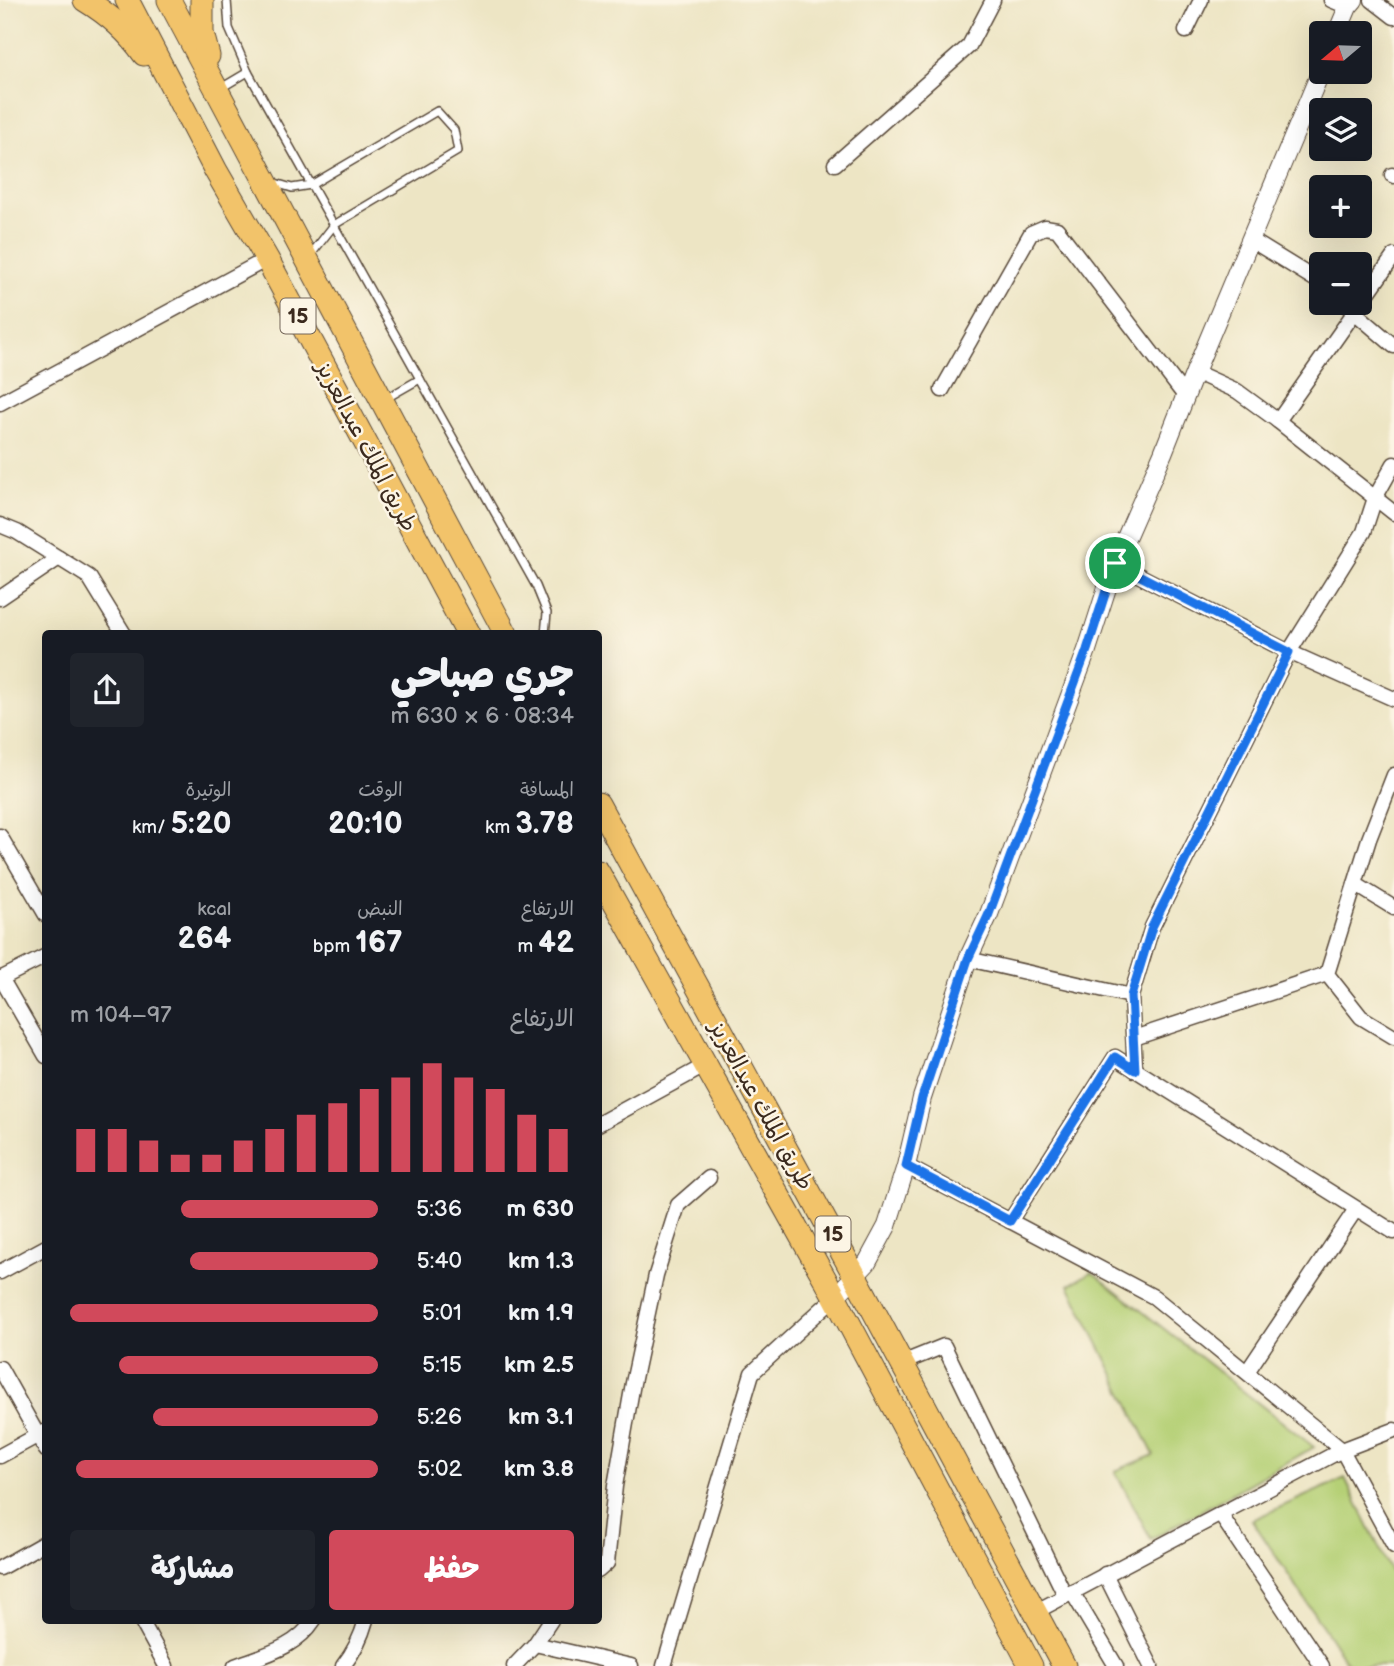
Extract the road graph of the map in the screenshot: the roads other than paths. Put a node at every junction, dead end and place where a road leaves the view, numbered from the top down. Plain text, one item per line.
1 (85, 0) edge
2 (127, 0) edge
3 (169, 0) edge
4 (202, 0) edge
5 (227, 0) edge
6 (993, 0) edge
7 (1201, 0) edge
8 (1331, 0) edge
9 (1372, 0) edge
10 (1351, 4) edge
11 (1394, 17) edge
12 (1343, 21) edge
13 (1186, 31) dead end
14 (247, 72) junction
15 (1316, 84) edge
16 (217, 90) junction
17 (186, 113) junction
18 (835, 164) dead end
19 (265, 180) junction
20 (311, 185) junction
21 (334, 225) junction
22 (1251, 240) junction
23 (1394, 256) edge
24 (267, 258) junction
25 (307, 261) junction
26 (1309, 276) edge
27 (1372, 281) edge
28 (1344, 315) edge
29 (1358, 315) edge
30 (1394, 346) edge
31 (1195, 372) junction
32 (420, 379) junction
33 (942, 390) dead end
34 (1185, 396) junction
35 (381, 401) junction
36 (0, 403) edge
37 (1278, 421) junction
38 (1394, 464) edge
39 (1375, 498) junction
40 (1394, 513) edge
41 (0, 525) edge
42 (59, 558) junction
43 (1115, 563) junction
44 (0, 597) edge
45 (122, 630) edge
46 (466, 630) edge
47 (504, 630) edge
48 (545, 630) edge
49 (1289, 652) junction
50 (1394, 699) edge
51 (1394, 775) edge
52 (602, 811) edge
53 (0, 836) edge
54 (602, 879) edge
55 (1355, 884) junction
56 (42, 908) edge
57 (1394, 908) edge
58 (42, 958) edge
59 (968, 959) junction
60 (1327, 974) junction
61 (1, 978) edge
62 (1131, 996) junction
63 (1394, 1037) edge
64 (1133, 1038) junction
65 (42, 1049) edge
66 (706, 1065) junction
67 (1135, 1070) junction
68 (602, 1123) edge
69 (906, 1166) junction
70 (709, 1178) dead end
71 (1356, 1209) junction
72 (1010, 1221) junction
73 (1394, 1232) edge
74 (42, 1249) edge
75 (0, 1272) edge
76 (855, 1276) junction
77 (835, 1297) junction
78 (902, 1363) junction
79 (0, 1368) edge
80 (1247, 1372) junction
81 (1394, 1430) edge
82 (41, 1433) edge
83 (1342, 1450) junction
84 (0, 1456) edge
85 (1220, 1514) junction
86 (42, 1544) edge
87 (1394, 1546) edge
88 (602, 1567) edge
89 (0, 1568) edge
90 (1105, 1574) junction
91 (1069, 1594) junction
92 (1035, 1612) junction
93 (143, 1624) edge
94 (311, 1624) edge
95 (365, 1624) edge
96 (548, 1624) edge
97 (535, 1644) junction
98 (166, 1666) edge
99 (235, 1666) edge
100 (343, 1666) edge
101 (514, 1666) edge
102 (631, 1666) edge
103 (664, 1666) edge
104 (1031, 1666) edge
105 (1064, 1666) edge
106 (1116, 1666) edge
107 (1151, 1666) edge
108 (1322, 1666) edge

1 - 17 highway
2 - 17 highway, طريق الملك عبدالعزيز / 15
3 - 16 highway, طريق الملك عبدالعزيز / 15
4 - 16 highway
5 - 14 lane
6 - 18 street
7 - 13 street
8 - 10 street
9 - 11 street
10 - 12 street
14 - 16 lane
14 - 20 lane
15 - 22 street
16 - 19 highway, طريق الملك عبدالعزيز / 15
17 - 24 highway, طريق الملك عبدالعزيز / 15
19 - 20 lane
19 - 25 highway, طريق الملك عبدالعزيز / 15
20 - 21 lane
20 - 21 lane
21 - 25 lane
21 - 32 lane
22 - 26 street
22 - 31 street
23 - 27 street
24 - 36 street
24 - 46 highway, طريق الملك عبدالعزيز / 15
25 - 35 highway, طريق الملك عبدالعزيز / 15
28 - 37 street
29 - 30 street
31 - 34 street
31 - 37 street
32 - 35 lane
32 - 48 lane
33 - 34 street
34 - 43 street
35 - 47 highway, طريق الملك عبدالعزيز / 15
37 - 39 street
38 - 39 street
39 - 40 street
39 - 49 street
41 - 42 street
42 - 44 street
42 - 45 street
43 - 49 street
43 - 59 street
49 - 50 street
49 - 62 street
51 - 55 street
52 - 76 highway, طريق الملك عبدالعزيز / 15
53 - 56 street
54 - 66 highway, طريق الملك عبدالعزيز / 15
55 - 57 street
55 - 60 street
58 - 61 street
59 - 62 street
59 - 69 street
60 - 63 street
60 - 64 street
61 - 65 street
62 - 64 street
64 - 67 street
66 - 68 street
66 - 77 highway, طريق الملك عبدالعزيز / 15
67 - 71 street
67 - 72 street
69 - 72 street
69 - 76 street
70 - 88 street
71 - 73 street
71 - 80 street
72 - 80 street
74 - 75 street
76 - 77 street
76 - 78 highway, طريق الملك عبدالعزيز / 15
77 - 103 street
77 - 104 highway, طريق الملك عبدالعزيز / 15
78 - 91 street
78 - 92 highway, طريق الملك عبدالعزيز / 15
79 - 82 street
80 - 83 street
81 - 83 street
82 - 84 street
83 - 85 street
83 - 87 street
85 - 90 street
85 - 108 street
86 - 89 street
90 - 91 street
90 - 107 street
91 - 92 street
91 - 106 street
92 - 105 highway, طريق الملك عبدالعزيز / 15
93 - 98 street
94 - 99 street
95 - 100 street
96 - 97 street
97 - 101 street
97 - 102 street

